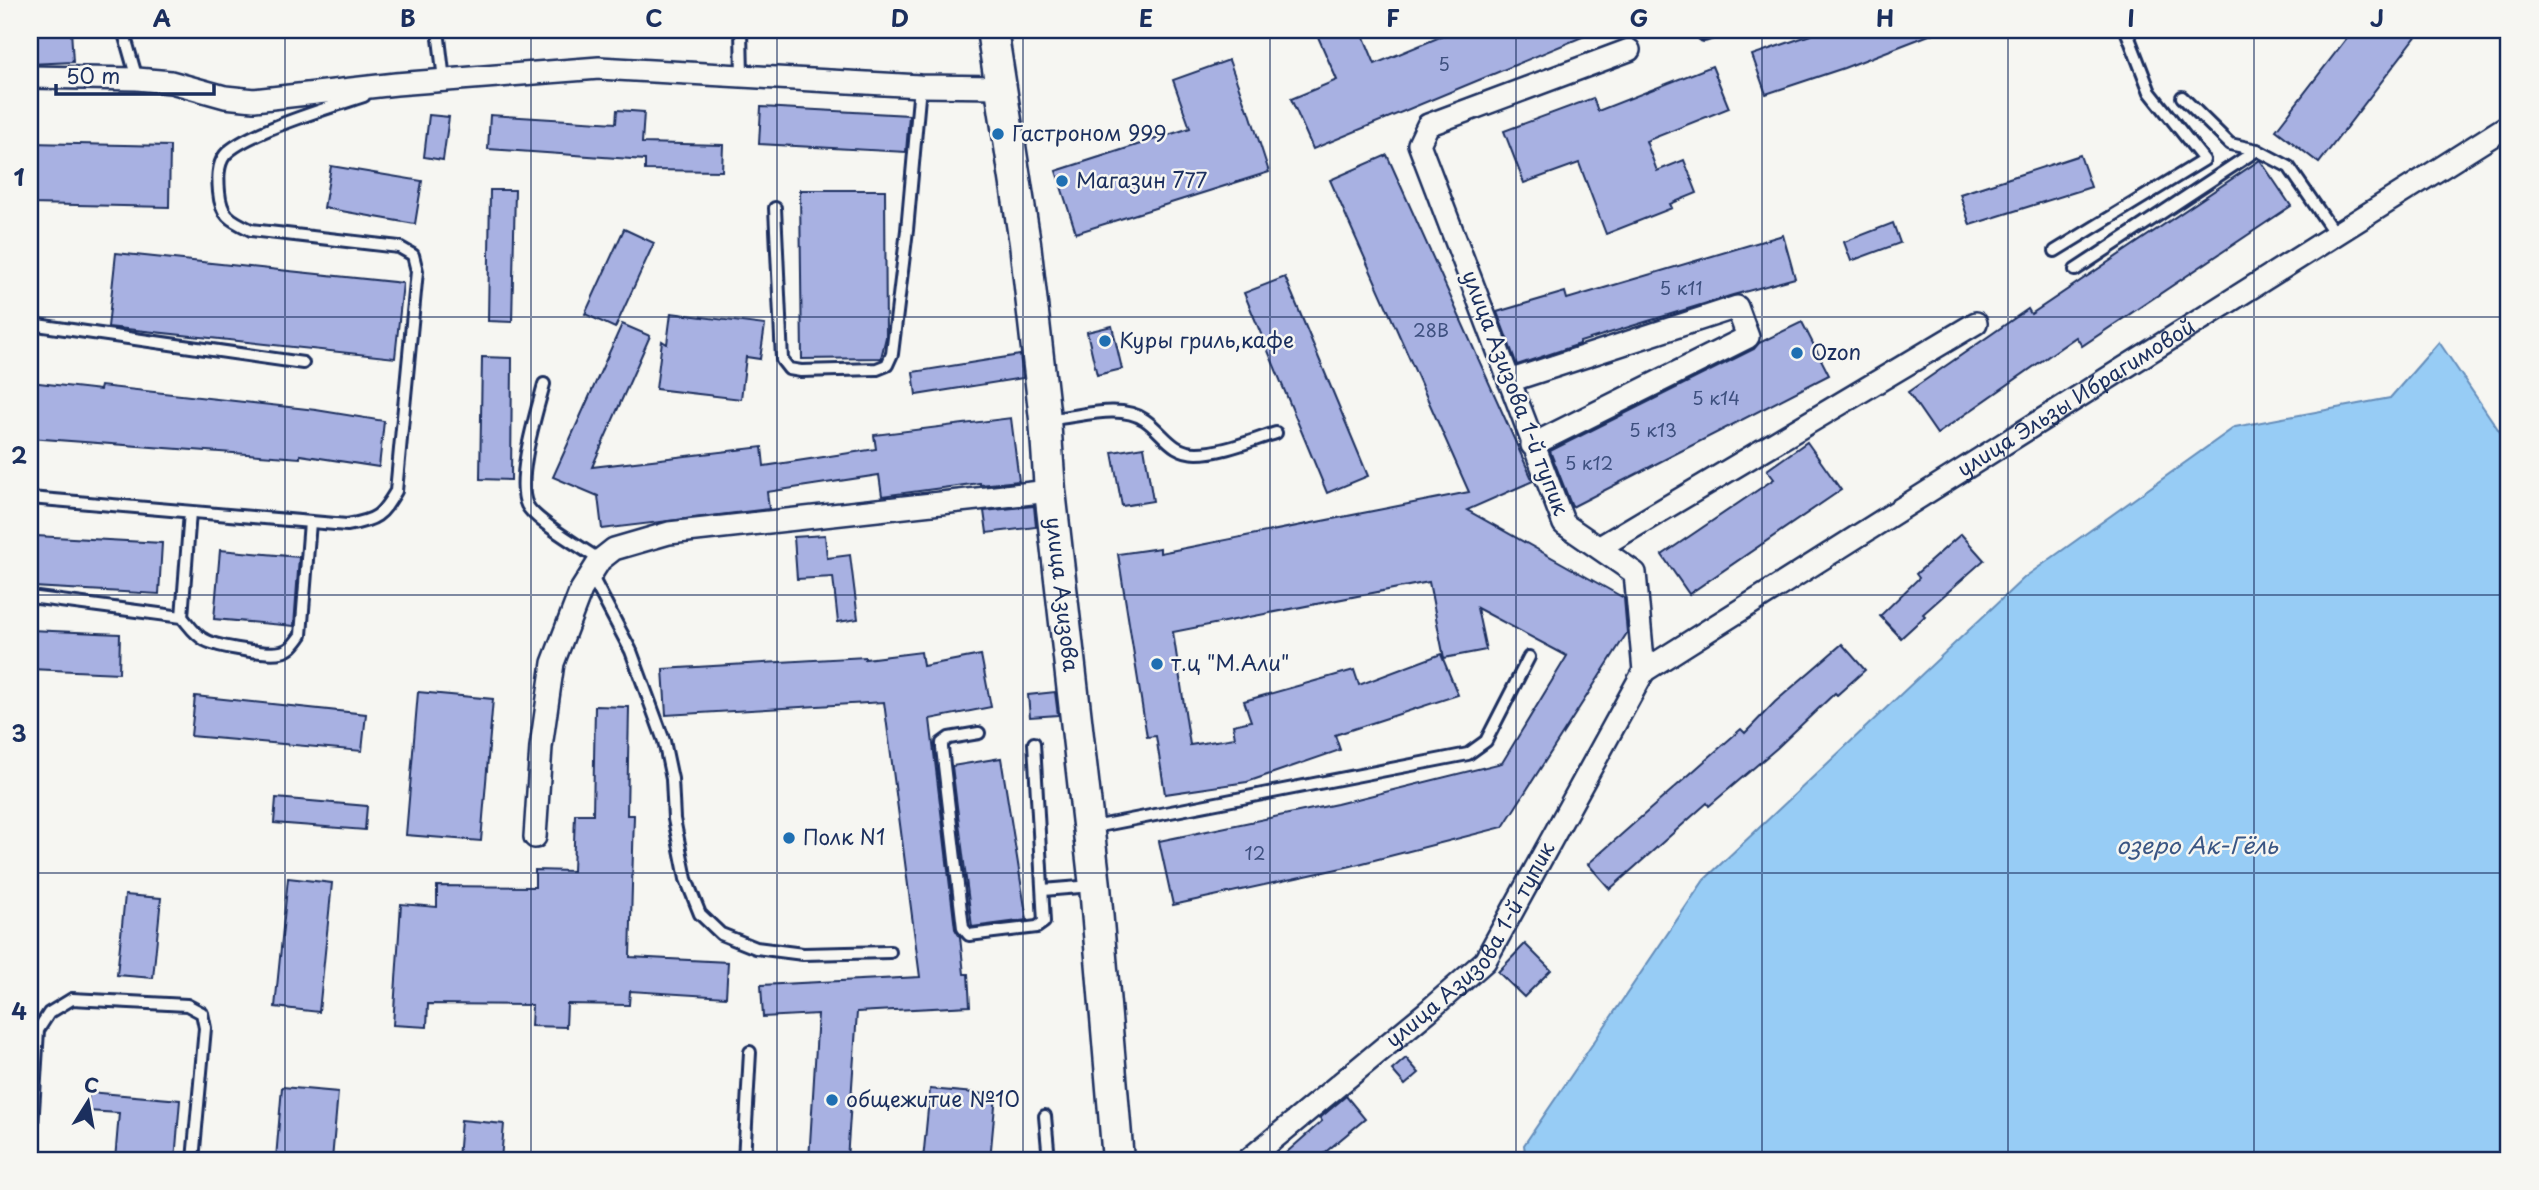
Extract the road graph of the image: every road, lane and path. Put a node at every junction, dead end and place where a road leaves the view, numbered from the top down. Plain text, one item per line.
1 (123, 30) edge
2 (438, 30) edge
3 (741, 30) edge
4 (992, 30) edge
5 (1010, 30) edge
6 (1718, 30) edge
7 (2126, 30) edge
8 (1704, 35) dead end
9 (1629, 50) dead end
10 (742, 76) junction
11 (30, 78) edge
12 (137, 79) junction
13 (444, 80) junction
14 (396, 84) junction
15 (920, 86) junction
16 (1001, 87) junction
17 (2182, 97) dead end
18 (2509, 125) edge
19 (2257, 150) junction
20 (775, 208) dead end
21 (2335, 234) junction
22 (2055, 251) dead end
23 (2075, 270) dead end
24 (1976, 323) dead end
25 (30, 324) edge
26 (303, 363) dead end
27 (1509, 381) junction
28 (544, 384) dead end
29 (1060, 418) junction
30 (1276, 433) dead end
31 (1532, 445) junction
32 (1050, 491) junction
33 (30, 498) edge
34 (190, 512) junction
35 (310, 522) junction
36 (1600, 547) junction
37 (595, 567) junction
38 (30, 597) edge
39 (182, 617) junction
40 (1529, 656) dead end
41 (1644, 671) junction
42 (979, 733) dead end
43 (1034, 743) dead end
44 (1104, 825) junction
45 (536, 837) dead end
46 (1095, 886) junction
47 (1043, 890) junction
48 (890, 952) dead end
49 (750, 1052) dead end
50 (1045, 1116) dead end
51 (30, 1160) edge
52 (194, 1160) edge
53 (744, 1160) edge
54 (1049, 1160) edge
55 (1118, 1160) edge
56 (1134, 1160) edge
57 (1248, 1160) edge

1 - 12 lane
2 - 13 lane
3 - 10 lane
4 - 16 main road, улица Азизова
5 - 29 main road, улица Азизова
6 - 8 lane
7 - 22 lane
9 - 27 street, улица Азизова 1-й тупик
10 - 13 street
10 - 15 street
11 - 12 street
12 - 14 street
13 - 14 street
14 - 35 lane
15 - 16 street
15 - 20 lane
16 - 32 main road, улица Азизова
17 - 19 lane
18 - 21 street, улица Эльзы Ибрагимовой
19 - 21 lane
19 - 23 lane
21 - 41 street, улица Эльзы Ибрагимовой
24 - 36 street
25 - 26 lane
27 - 31 street, улица Азизова 1-й тупик
27 - 31 street
28 - 37 lane
29 - 30 lane
29 - 44 main road, улица Азизова
31 - 36 street, улица Азизова 1-й тупик
32 - 37 street
32 - 46 main road, улица Азизова
33 - 34 lane
34 - 35 lane
34 - 39 lane
35 - 39 lane
36 - 41 street, улица Азизова 1-й тупик
37 - 45 street
37 - 48 lane
38 - 39 lane
40 - 44 lane
41 - 57 street, улица Азизова 1-й тупик
42 - 47 lane
43 - 47 lane
44 - 56 main road, улица Азизова
46 - 47 lane
46 - 55 main road, улица Азизова
49 - 53 lane
50 - 54 lane
51 - 52 lane

